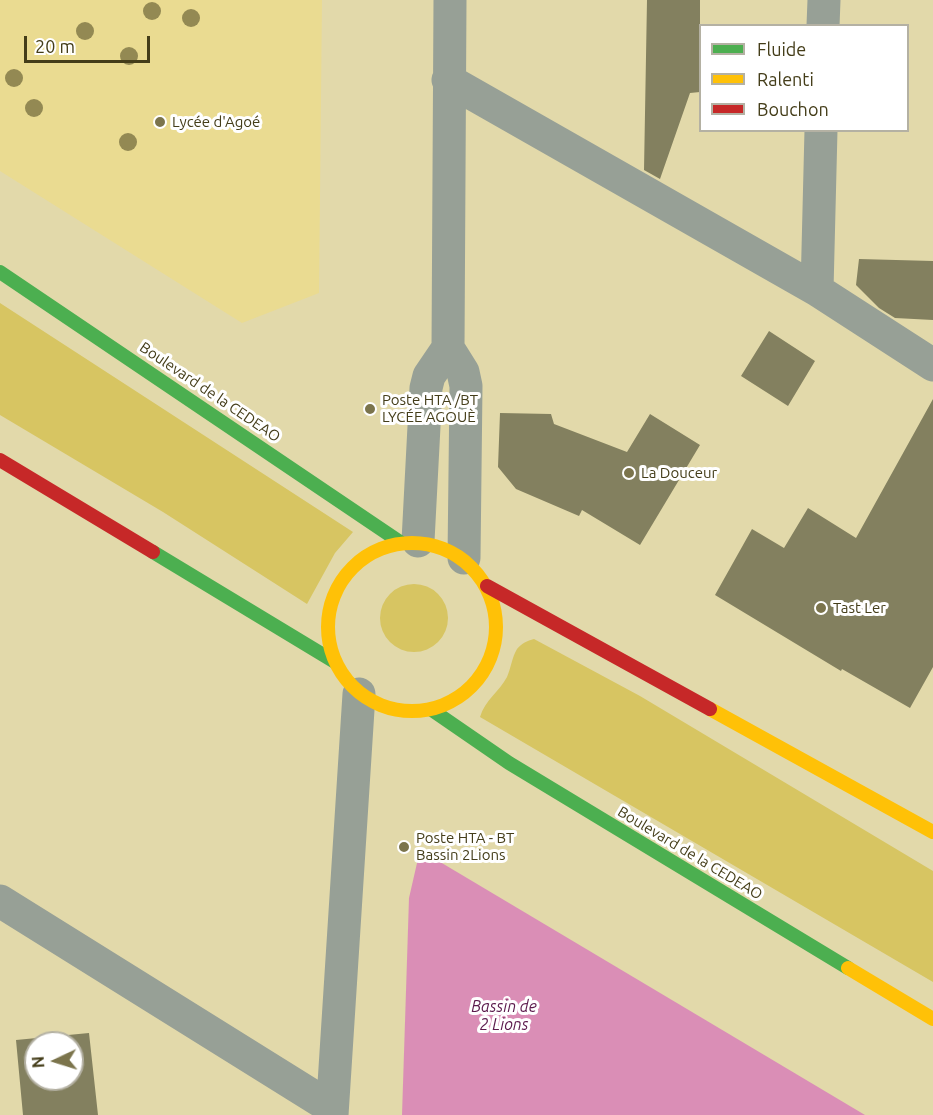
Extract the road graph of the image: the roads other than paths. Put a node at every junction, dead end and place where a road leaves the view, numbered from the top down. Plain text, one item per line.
1 (450, 0) edge
2 (824, 0) edge
3 (823, 24) edge
4 (448, 80) junction
5 (821, 132) edge
6 (0, 272) edge
7 (817, 290) junction
8 (448, 348) junction
9 (933, 365) edge
10 (0, 460) edge
11 (409, 542) junction
12 (464, 558) junction
13 (487, 586) junction
14 (335, 662) junction
15 (359, 694) junction
16 (432, 710) junction
17 (933, 832) edge
18 (0, 901) edge
19 (933, 1019) edge
20 (332, 1111) edge

1 - 4 street
2 - 3 street
4 - 7 street
4 - 8 street
5 - 7 street
6 - 11 main road, Boulevard de la CEDEAO
7 - 9 street
8 - 11 street
8 - 12 street
10 - 14 main road
11 - 12 main road
11 - 14 main road
12 - 13 main road
13 - 16 main road
13 - 17 main road
14 - 15 main road
15 - 16 main road
15 - 20 street
16 - 19 main road, Boulevard de la CEDEAO
18 - 20 street

